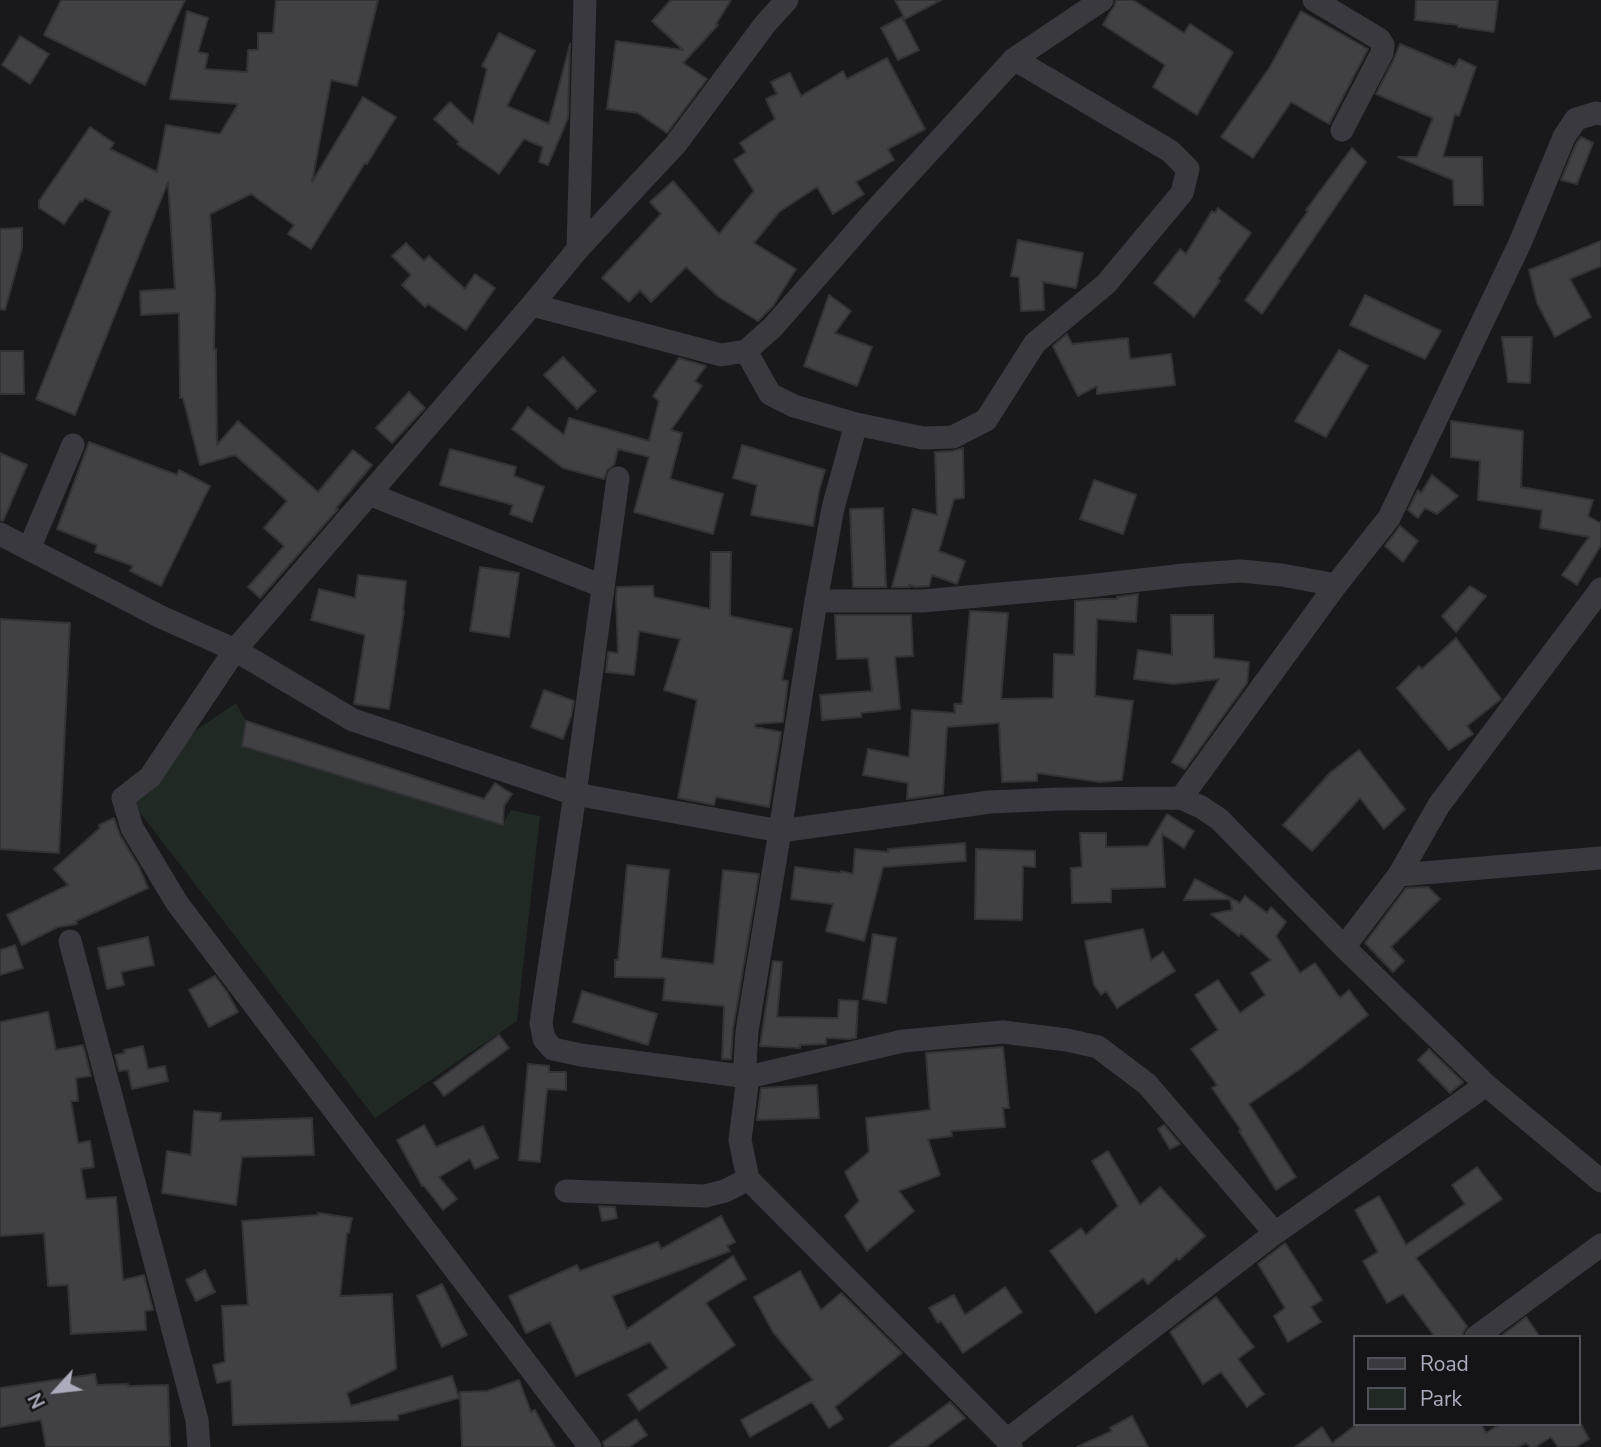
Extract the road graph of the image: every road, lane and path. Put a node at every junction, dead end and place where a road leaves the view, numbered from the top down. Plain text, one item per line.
1 (585, 0) edge
2 (787, 0) edge
3 (1102, 0) edge
4 (1314, 0) edge
5 (1014, 59) junction
6 (1601, 114) edge
7 (1342, 130) dead end
8 (578, 249) junction
9 (532, 305) junction
10 (746, 351) junction
11 (856, 424) junction
12 (73, 445) dead end
13 (618, 478) dead end
14 (369, 494) junction
15 (0, 534) edge
16 (29, 549) junction
17 (602, 586) junction
18 (1336, 586) junction
19 (1601, 589) edge
20 (816, 601) junction
21 (235, 650) junction
22 (575, 794) junction
23 (1181, 798) junction
24 (780, 831) junction
25 (1601, 858) edge
26 (1399, 875) junction
27 (70, 942) dead end
28 (1344, 947) junction
29 (748, 1077) junction
30 (1486, 1085) junction
31 (748, 1179) junction
32 (1601, 1181) edge
33 (566, 1191) dead end
34 (1275, 1233) junction
35 (1601, 1245) edge
36 (1479, 1335) edge
37 (1009, 1444) edge
38 (199, 1447) edge
39 (590, 1447) edge

1 - 8 street
2 - 8 street
3 - 5 street
4 - 7 street
5 - 10 street
5 - 11 street
6 - 18 street
8 - 9 street
9 - 10 street
9 - 14 street
10 - 11 street
11 - 20 street
12 - 16 street
13 - 17 street
14 - 17 street
14 - 21 street
15 - 16 street
16 - 21 street
17 - 22 street
18 - 20 street
18 - 23 street
19 - 26 street
20 - 24 street
21 - 22 street
21 - 39 street
22 - 24 street
22 - 29 street
23 - 24 street
23 - 28 street
24 - 29 street
25 - 26 street
26 - 28 street
27 - 38 street
28 - 30 street
29 - 31 street
29 - 34 street
30 - 32 street
30 - 34 street
31 - 33 street
31 - 37 street
34 - 37 street
35 - 36 street

